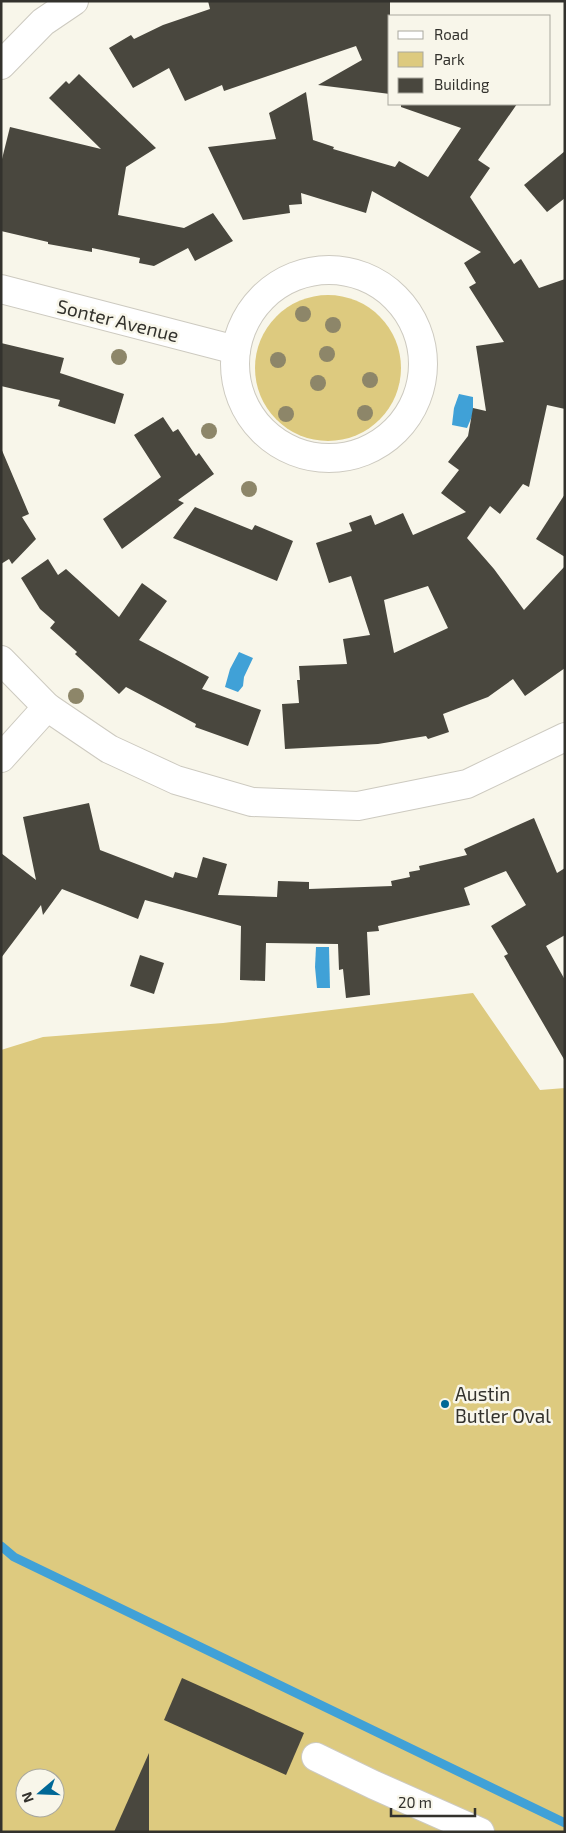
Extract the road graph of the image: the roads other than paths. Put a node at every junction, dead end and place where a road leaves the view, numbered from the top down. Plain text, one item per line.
1 (74, 1) edge
2 (1, 65) edge
3 (1, 289) edge
4 (236, 350) junction
5 (1, 660) edge
6 (47, 707) junction
7 (565, 737) edge
8 (1, 758) edge
9 (316, 1757) dead end
10 (466, 1829) edge

1 - 2 street
3 - 4 street, Sonter Avenue
4 - 4 street
5 - 6 street
6 - 7 street
6 - 8 street
9 - 10 street

